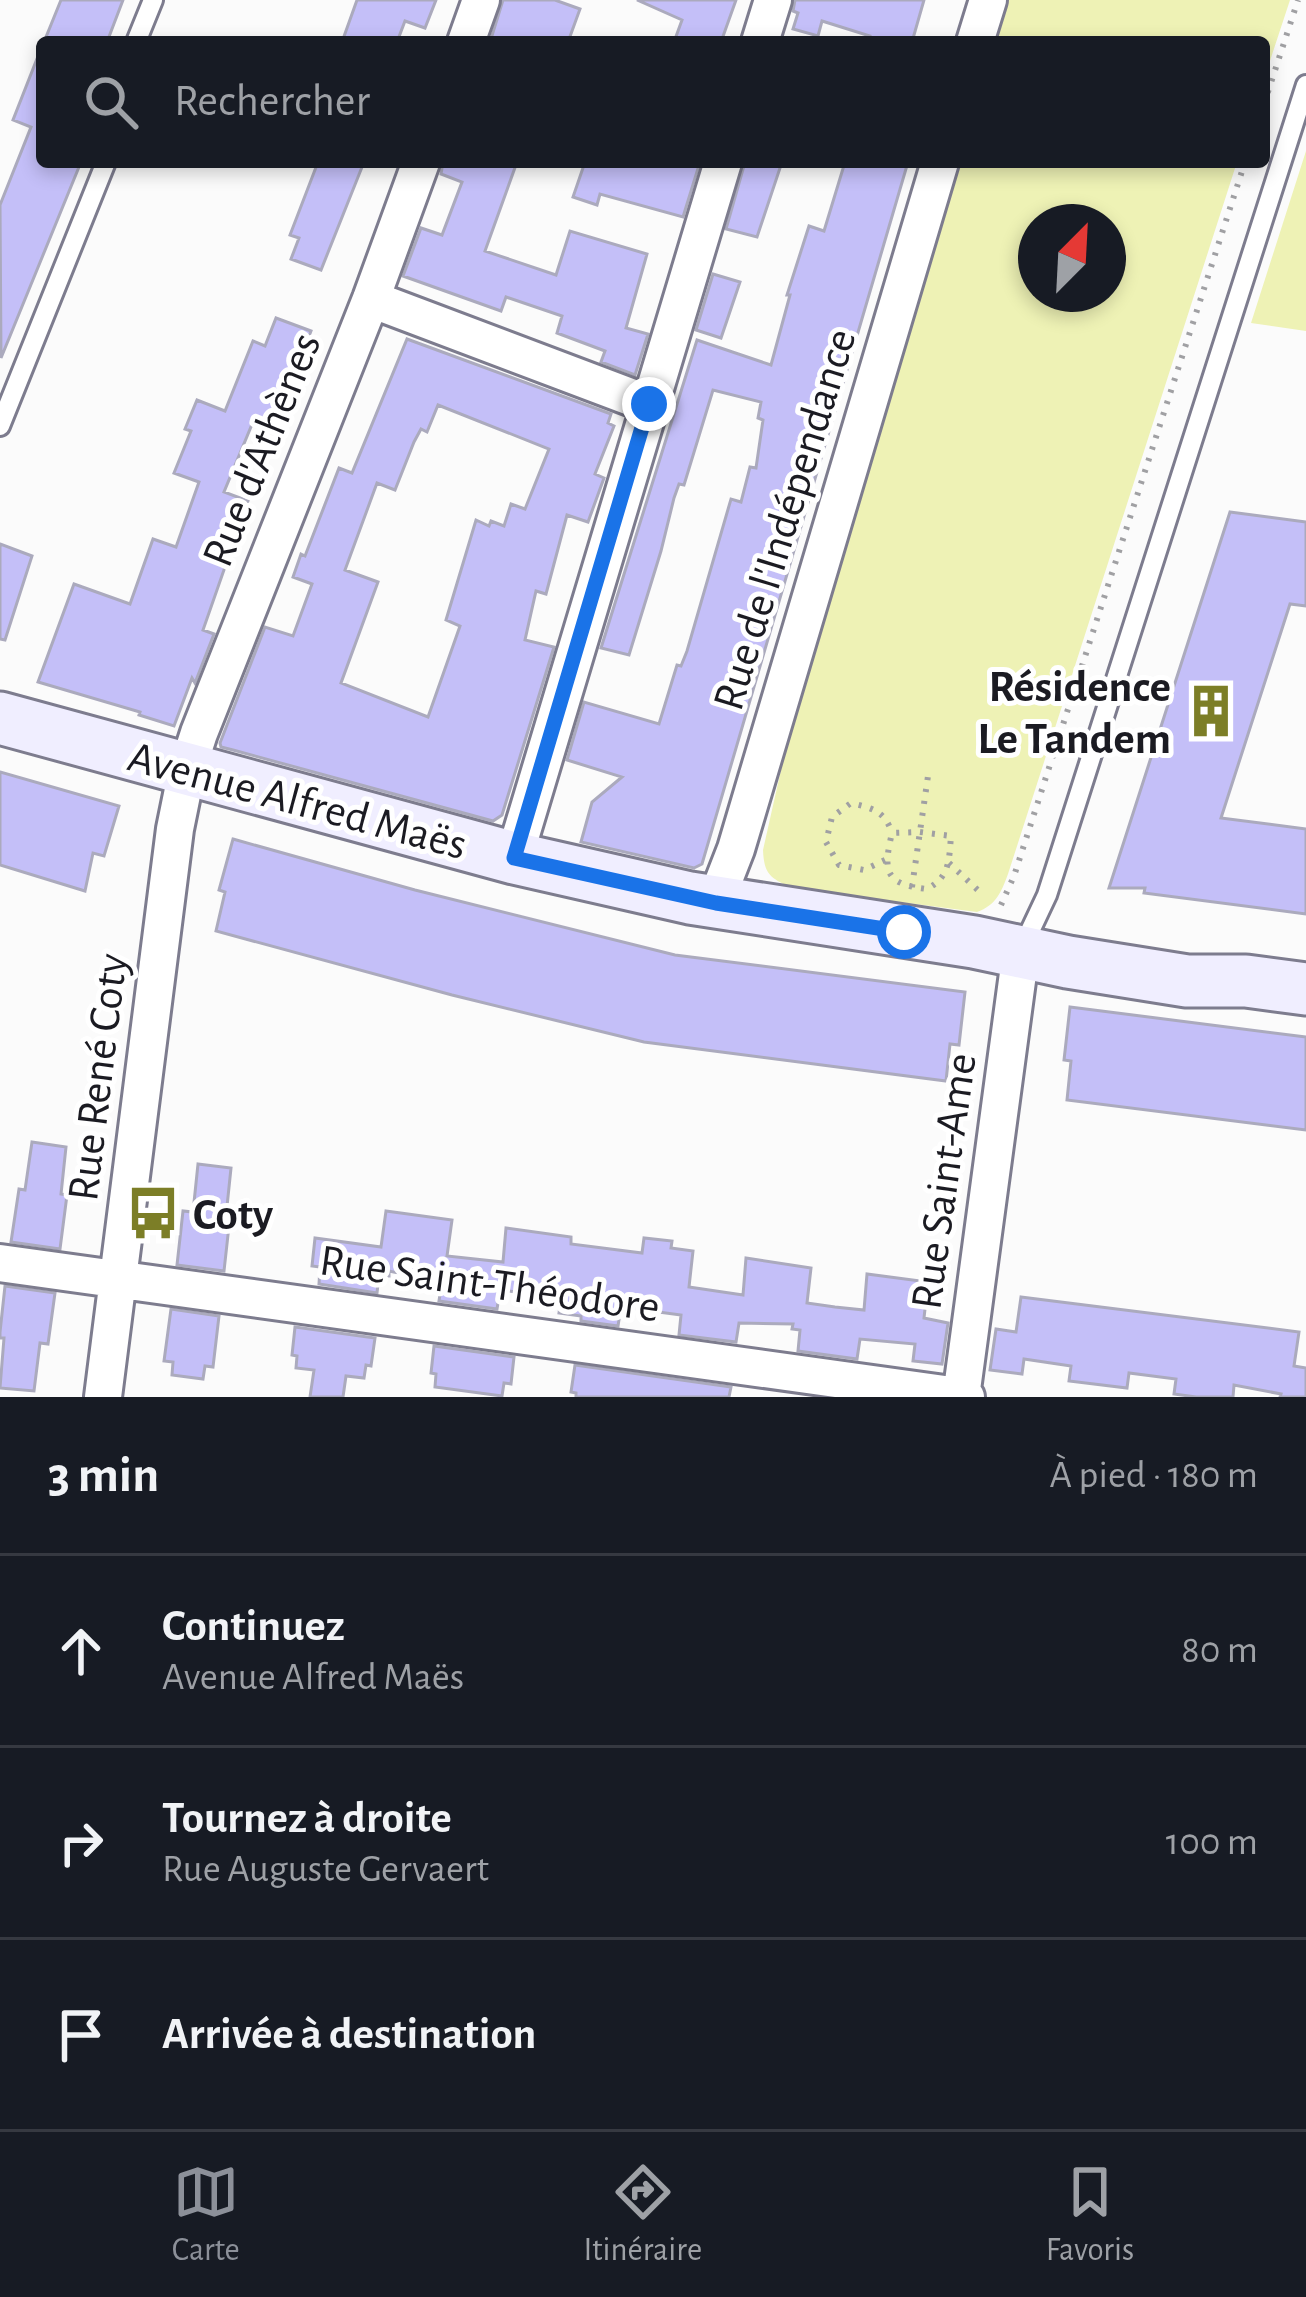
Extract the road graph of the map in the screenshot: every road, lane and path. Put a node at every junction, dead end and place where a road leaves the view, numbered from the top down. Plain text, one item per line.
1 (153, 0) edge
2 (481, 0) edge
3 (773, 0) edge
4 (988, 0) edge
5 (1298, 0) edge
6 (138, 36) edge
7 (468, 36) edge
8 (762, 36) edge
9 (977, 36) edge
10 (1306, 85) edge
11 (1270, 86) edge
12 (104, 168) edge
13 (420, 168) edge
14 (721, 168) edge
15 (938, 168) edge
16 (1243, 168) edge
17 (371, 299) junction
18 (649, 404) junction
19 (0, 427) edge
20 (0, 718) edge
21 (0, 733) edge
22 (0, 749) edge
23 (928, 776) dead end
24 (171, 785) junction
25 (920, 832) junction
26 (892, 833) junction
27 (514, 858) junction
28 (886, 860) junction
29 (949, 863) junction
30 (982, 894) dead end
31 (716, 903) junction
32 (908, 910) junction
33 (1012, 946) junction
34 (1306, 989) edge
35 (1306, 1012) edge
36 (0, 1263) edge
37 (118, 1278) junction
38 (103, 1397) edge
39 (963, 1397) edge

1 - 6 lane
2 - 7 street
3 - 8 street
4 - 9 street
5 - 11 path
10 - 33 lane
12 - 19 lane
13 - 17 street, Rue d'Athènes
14 - 18 street
15 - 31 street, Rue de l'Indépendance
16 - 33 path
17 - 18 street
17 - 24 street, Rue d'Athènes
18 - 27 street
20 - 24 main road, Avenue Alfred Maës
21 - 24 lane
22 - 24 main road, Avenue Alfred Maës
23 - 25 path
24 - 27 main road, Avenue Alfred Maës
24 - 33 main road, Avenue Alfred Maës
24 - 37 street, Rue René Coty
25 - 26 path
25 - 29 path
25 - 32 path
26 - 28 path
26 - 28 path
27 - 31 main road, Avenue Alfred Maës
28 - 32 path
29 - 30 path
29 - 32 path
31 - 32 main road, Avenue Alfred Maës
32 - 33 main road, Avenue Alfred Maës
33 - 34 main road, Avenue Alfred Maës
33 - 35 main road, Avenue Alfred Maës
33 - 39 street, Rue Saint-Ame
36 - 37 street, Rue Saint-Théodore
37 - 38 street, Rue René Coty
37 - 39 street, Rue Saint-Théodore

